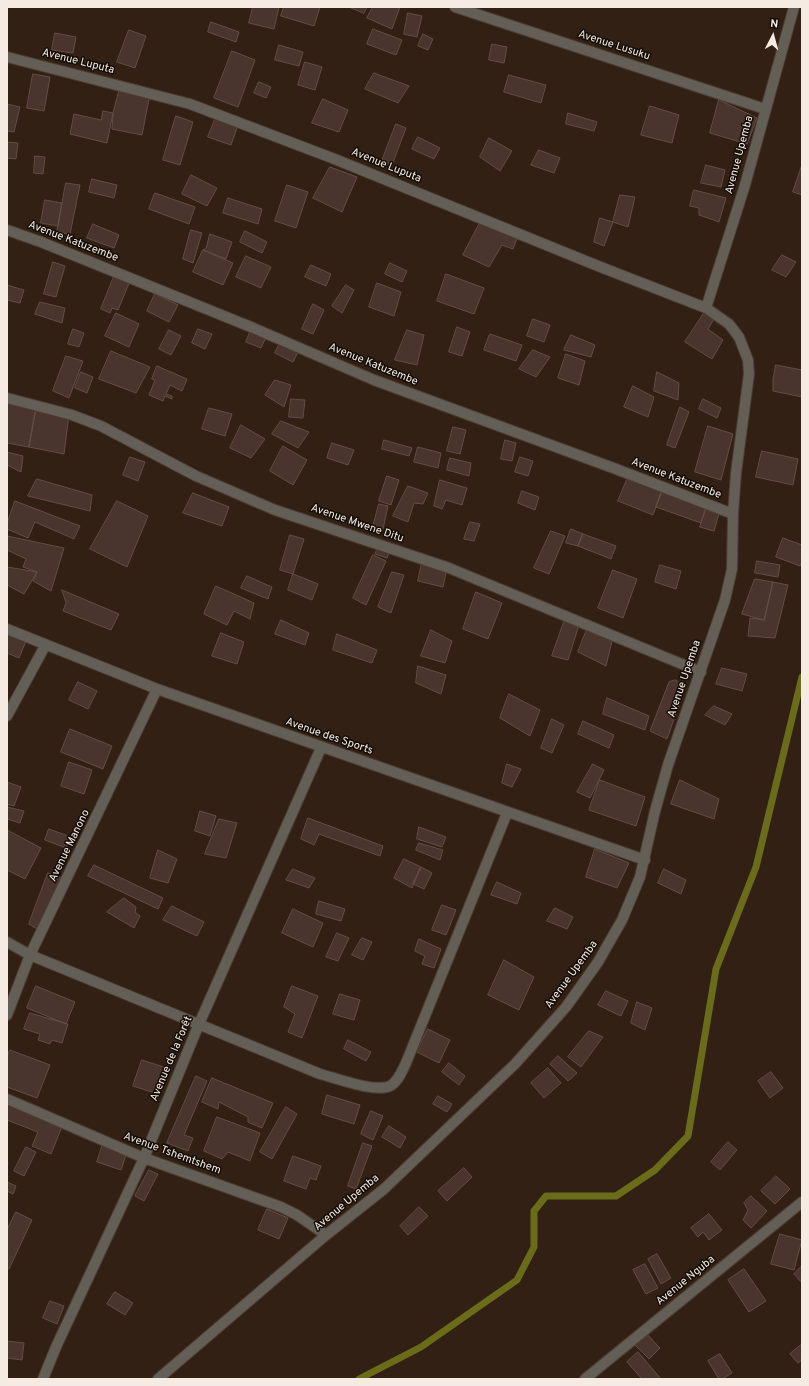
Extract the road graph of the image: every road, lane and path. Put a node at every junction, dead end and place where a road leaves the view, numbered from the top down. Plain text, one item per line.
1 (455, 7) edge
2 (794, 7) edge
3 (7, 57) edge
4 (765, 109) junction
5 (7, 230) edge
6 (706, 308) junction
7 (739, 336) joint
8 (7, 398) edge
9 (733, 514) junction
10 (7, 629) edge
11 (45, 646) junction
12 (701, 672) junction
13 (157, 689) junction
14 (7, 716) edge
15 (321, 748) junction
16 (507, 813) junction
17 (645, 860) junction
18 (7, 942) edge
19 (30, 955) junction
20 (7, 1015) edge
21 (199, 1024) junction
22 (7, 1099) edge
23 (144, 1158) junction
24 (800, 1207) edge
25 (326, 1235) junction
26 (43, 1379) edge
27 (158, 1379) edge
28 (585, 1379) edge

1 - 4 street, Avenue Lusuku
2 - 4 street, Avenue Upemba
3 - 6 street, Avenue Luputa
4 - 6 street, Avenue Upemba
5 - 9 street, Avenue Katuzembe
6 - 7 street, Avenue Luputa
7 - 9 street, Avenue Upemba
8 - 12 street, Avenue Mwene Ditu
9 - 12 street, Avenue Upemba
10 - 11 street, Avenue des Sports
11 - 13 street, Avenue des Sports
11 - 14 street
12 - 17 street, Avenue Upemba
13 - 15 street, Avenue des Sports
13 - 19 street, Avenue Manono
15 - 16 street, Avenue des Sports
15 - 21 street, Avenue de la Forêt
16 - 17 street, Avenue des Sports
16 - 21 street
17 - 25 street, Avenue Upemba
18 - 19 street
19 - 20 street, Avenue Manono
19 - 21 street
21 - 23 street, Avenue de la Forêt
22 - 23 street, Avenue Tshemtshem
23 - 25 street, Avenue Tshemtshem
23 - 26 street, Avenue de la Forêt
24 - 28 street, Avenue Nguba
25 - 27 street, Avenue Upemba

